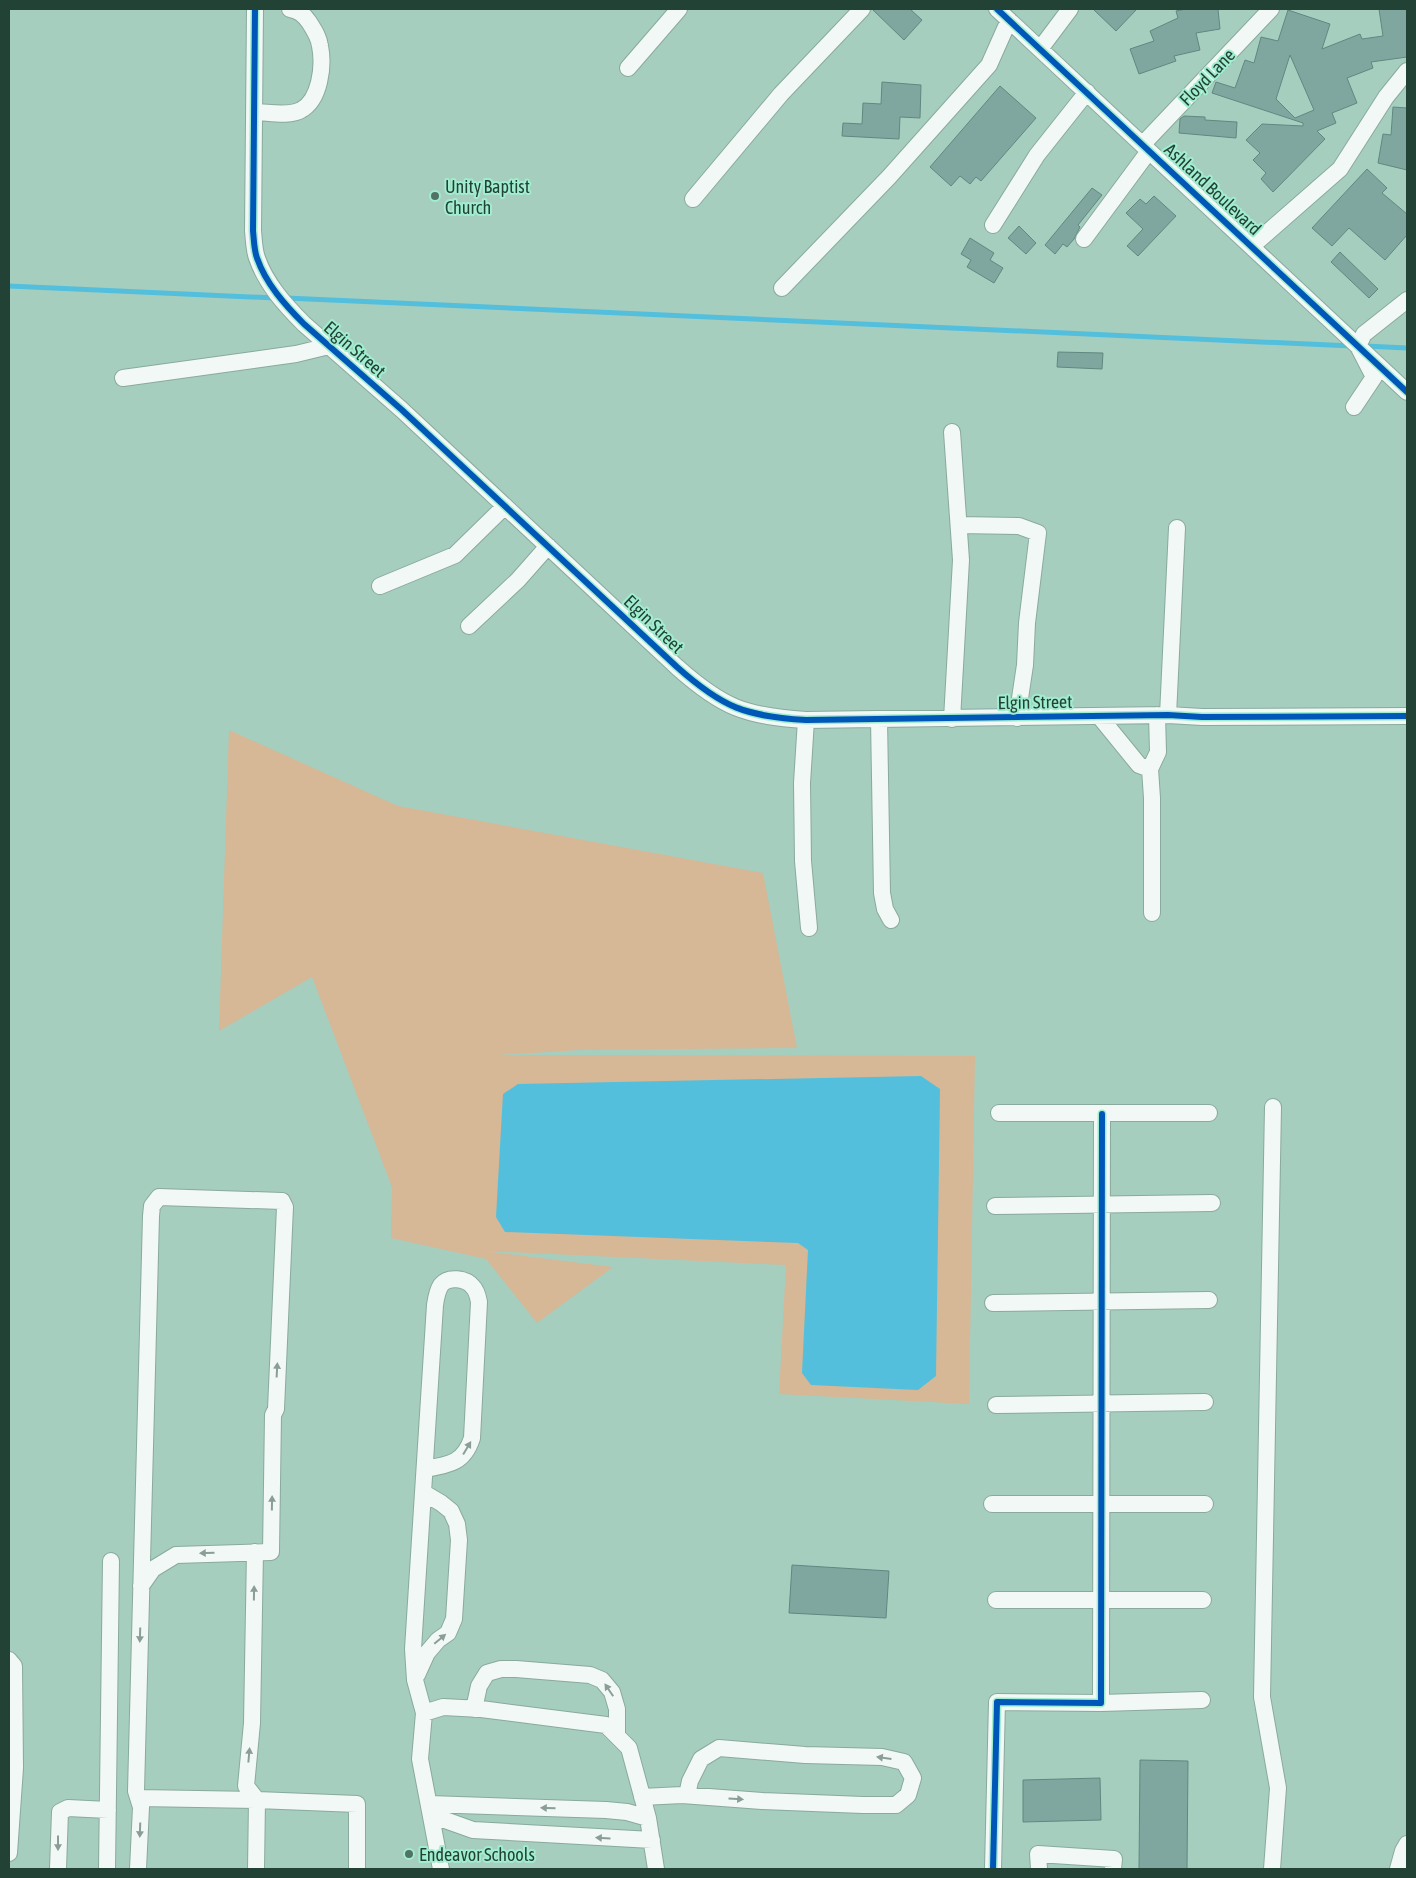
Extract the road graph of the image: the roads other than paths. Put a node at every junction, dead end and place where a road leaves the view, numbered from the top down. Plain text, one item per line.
1 (255, 9) edge
2 (290, 9) edge
3 (679, 9) edge
4 (862, 9) edge
5 (997, 9) edge
6 (1070, 9) edge
7 (1271, 9) edge
8 (1010, 20) junction
9 (1040, 49) junction
10 (628, 68) dead end
11 (1407, 71) edge
12 (1087, 92) junction
13 (254, 112) junction
14 (1146, 148) junction
15 (693, 199) dead end
16 (993, 225) dead end
17 (1084, 239) dead end
18 (1252, 246) junction
19 (782, 288) dead end
20 (1407, 300) edge
21 (329, 346) junction
22 (1358, 346) junction
23 (123, 378) dead end
24 (1407, 392) edge
25 (1354, 407) dead end
26 (952, 432) dead end
27 (505, 506) junction
28 (959, 525) junction
29 (1176, 528) dead end
30 (548, 546) junction
31 (380, 586) dead end
32 (469, 626) dead end
33 (1162, 715) junction
34 (1099, 716) junction
35 (1407, 716) edge
36 (1017, 718) junction
37 (879, 719) junction
38 (952, 719) junction
39 (806, 720) junction
40 (1150, 769) junction
41 (1152, 913) dead end
42 (891, 920) dead end
43 (809, 928) dead end
44 (1273, 1107) dead end
45 (999, 1113) dead end
46 (1209, 1113) dead end
47 (1102, 1114) junction
48 (1212, 1203) dead end
49 (1102, 1205) junction
50 (995, 1206) dead end
51 (1209, 1300) dead end
52 (993, 1302) dead end
53 (1102, 1302) junction
54 (1205, 1402) dead end
55 (1101, 1404) junction
56 (996, 1405) dead end
57 (425, 1469) junction
58 (424, 1493) junction
59 (992, 1504) dead end
60 (1101, 1504) junction
61 (1205, 1504) dead end
62 (263, 1552) junction
63 (111, 1561) dead end
64 (141, 1586) junction
65 (996, 1600) dead end
66 (1101, 1600) junction
67 (1203, 1600) dead end
68 (9, 1660) edge
69 (415, 1680) junction
70 (1202, 1700) dead end
71 (1101, 1703) junction
72 (474, 1709) junction
73 (424, 1713) junction
74 (618, 1736) junction
75 (687, 1795) junction
76 (642, 1797) junction
77 (139, 1798) junction
78 (257, 1800) junction
79 (430, 1809) junction
80 (108, 1810) junction
81 (648, 1818) junction
82 (10, 1829) edge
83 (652, 1840) junction
84 (1407, 1844) edge
85 (9, 1853) edge
86 (58, 1869) edge
87 (107, 1869) edge
88 (138, 1869) edge
89 (256, 1869) edge
90 (357, 1869) edge
91 (441, 1869) edge
92 (656, 1869) edge
93 (993, 1869) edge
94 (1039, 1869) edge
95 (1114, 1869) edge
96 (1272, 1869) edge
97 (1398, 1869) edge

1 - 13 street, Elgin Street
2 - 13 street
3 - 10 street
4 - 15 street
5 - 8 street, Ashland Boulevard
6 - 9 street
7 - 14 street, Floyd Lane
8 - 9 street, Ashland Boulevard
8 - 19 street
9 - 12 street, Ashland Boulevard
11 - 18 street
12 - 14 street, Ashland Boulevard
12 - 16 street
13 - 21 street, Elgin Street
14 - 17 street, Floyd Lane
14 - 18 street, Ashland Boulevard
18 - 22 street, Ashland Boulevard
20 - 22 street
21 - 23 street
21 - 27 street, Elgin Street
22 - 24 street, Ashland Boulevard
22 - 25 street
26 - 28 street
27 - 30 street, Elgin Street
27 - 31 street
28 - 36 street
28 - 38 street
29 - 33 street
30 - 32 street
30 - 39 street, Elgin Street
33 - 34 street, Elgin Street
33 - 35 street, Elgin Street
33 - 40 street
34 - 36 street, Elgin Street
34 - 40 street
36 - 38 street, Elgin Street
37 - 38 street, Elgin Street
37 - 39 street, Elgin Street
37 - 42 street
39 - 43 street
40 - 41 street
44 - 96 street
45 - 47 street
46 - 47 street
47 - 49 street
48 - 49 street
49 - 50 street
49 - 53 street
51 - 53 street
52 - 53 street
53 - 55 street
54 - 55 street
55 - 56 street
55 - 60 street
57 -> 57 street
57 - 58 street
58 - 69 street
69 -> 58 street
59 - 60 street
60 - 61 street
60 - 66 street
62 -> 64 street
62 -> 64 street
78 -> 62 street
63 - 80 street
64 -> 77 street
65 - 66 street
66 - 67 street
66 - 71 street
68 - 82 street
69 - 73 street
70 - 71 street
71 - 93 street
72 - 73 street
72 - 74 street
74 -> 72 street
73 - 79 street
74 - 76 street
75 -> 75 street
75 - 76 street
76 - 81 street
77 - 78 street
77 -> 88 street
78 - 89 street
78 - 90 street
81 -> 79 street
83 -> 79 street
79 - 91 street
80 -> 86 street
80 - 87 street
81 - 83 street
82 - 85 street
83 - 92 street
84 - 97 street
94 - 95 street

